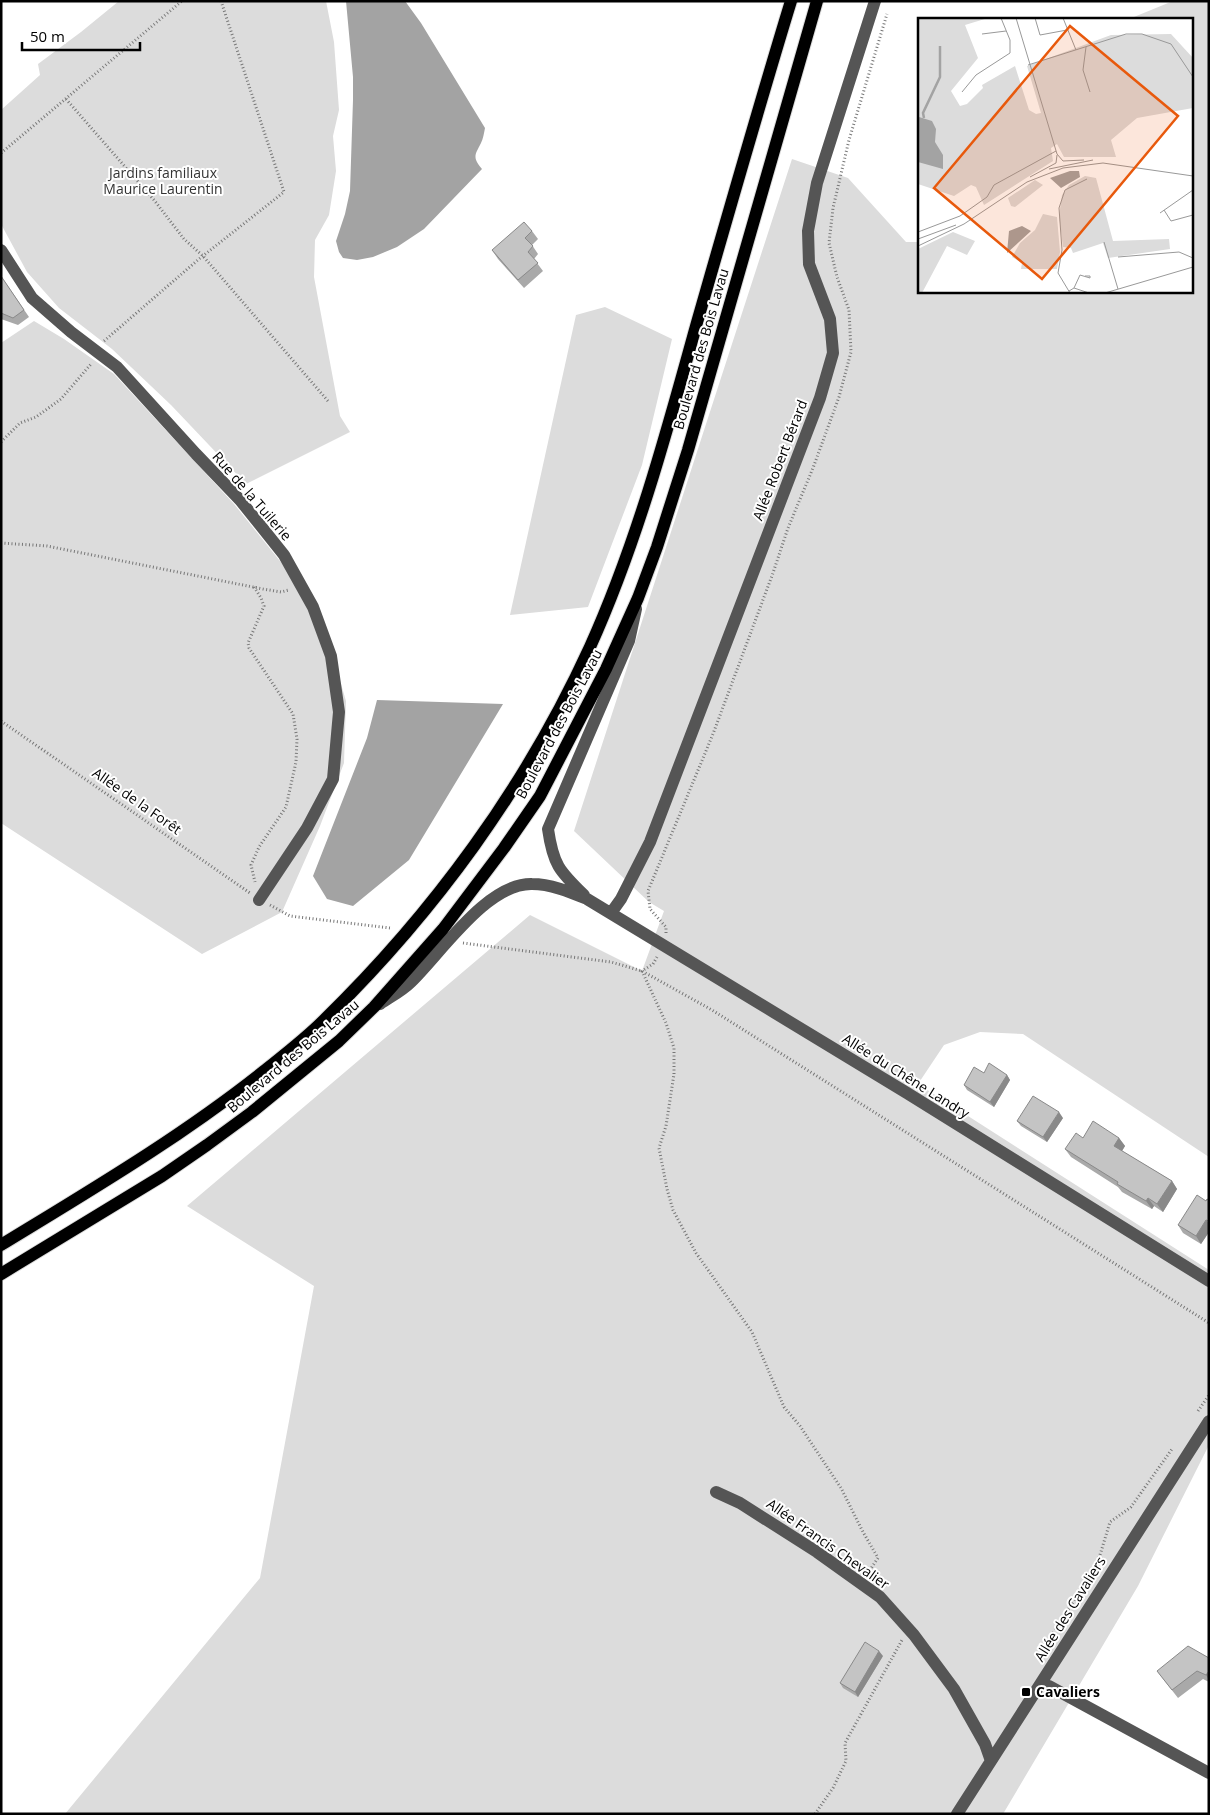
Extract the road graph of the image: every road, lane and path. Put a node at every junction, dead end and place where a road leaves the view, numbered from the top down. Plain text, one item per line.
1 (182, 1) edge
2 (221, 1) edge
3 (791, 1) edge
4 (817, 1) edge
5 (875, 1) edge
6 (66, 99) junction
7 (1, 153) edge
8 (1, 250) edge
9 (203, 256) junction
10 (98, 352) junction
11 (328, 401) dead end
12 (1, 442) edge
13 (1, 543) edge
14 (301, 586) junction
15 (254, 587) junction
16 (638, 598) junction
17 (1, 721) edge
18 (587, 898) junction
19 (260, 900) junction
20 (611, 913) junction
21 (390, 928) dead end
22 (457, 942) dead end
23 (664, 946) junction
24 (642, 971) junction
25 (374, 1007) junction
26 (1, 1245) edge
27 (1, 1274) edge
28 (1209, 1281) edge
29 (1209, 1323) edge
30 (1209, 1395) edge
31 (1193, 1419) dead end
32 (1209, 1421) edge
33 (1177, 1443) dead end
34 (716, 1492) dead end
35 (861, 1583) junction
36 (908, 1629) junction
37 (1037, 1660) dead end
38 (1041, 1684) junction
39 (991, 1761) junction
40 (1207, 1768) edge
41 (815, 1814) edge
42 (957, 1814) edge

1 - 6 path
2 - 9 path
3 - 26 main road, Boulevard des Bois Lavau
4 - 16 main road, Boulevard des Bois Lavau
5 - 20 street, Allée Robert Bérard
6 - 7 path
6 - 9 path
8 - 10 street, Rue de la Tuilerie
9 - 10 path
9 - 11 path
10 - 12 path
10 - 14 street, Rue de la Tuilerie
13 - 15 path
14 - 15 path
14 - 19 street, Rue de la Tuilerie
15 - 19 path
16 - 18 street, Allée du Chêne Landry
16 - 25 main road, Boulevard des Bois Lavau
17 - 19 path, Allée de la Forêt
18 - 20 street, Allée du Chêne Landry
18 - 25 street, Allée du Chêne Landry
19 - 21 path, Allée de la Forêt
20 - 23 street, Allée du Chêne Landry
22 - 24 path
23 - 24 path
23 - 28 street, Allée du Chêne Landry
24 - 29 path
24 - 35 path
25 - 27 main road, Boulevard des Bois Lavau
30 - 31 path
32 - 38 street, Allée des Cavaliers
33 - 37 path
34 - 35 street, Allée Francis Chevalier
35 - 36 street, Allée Francis Chevalier
36 - 39 street, Allée Francis Chevalier
36 - 41 path
38 - 39 street, Allée des Cavaliers
38 - 40 street
39 - 42 street, Allée des Cavaliers

